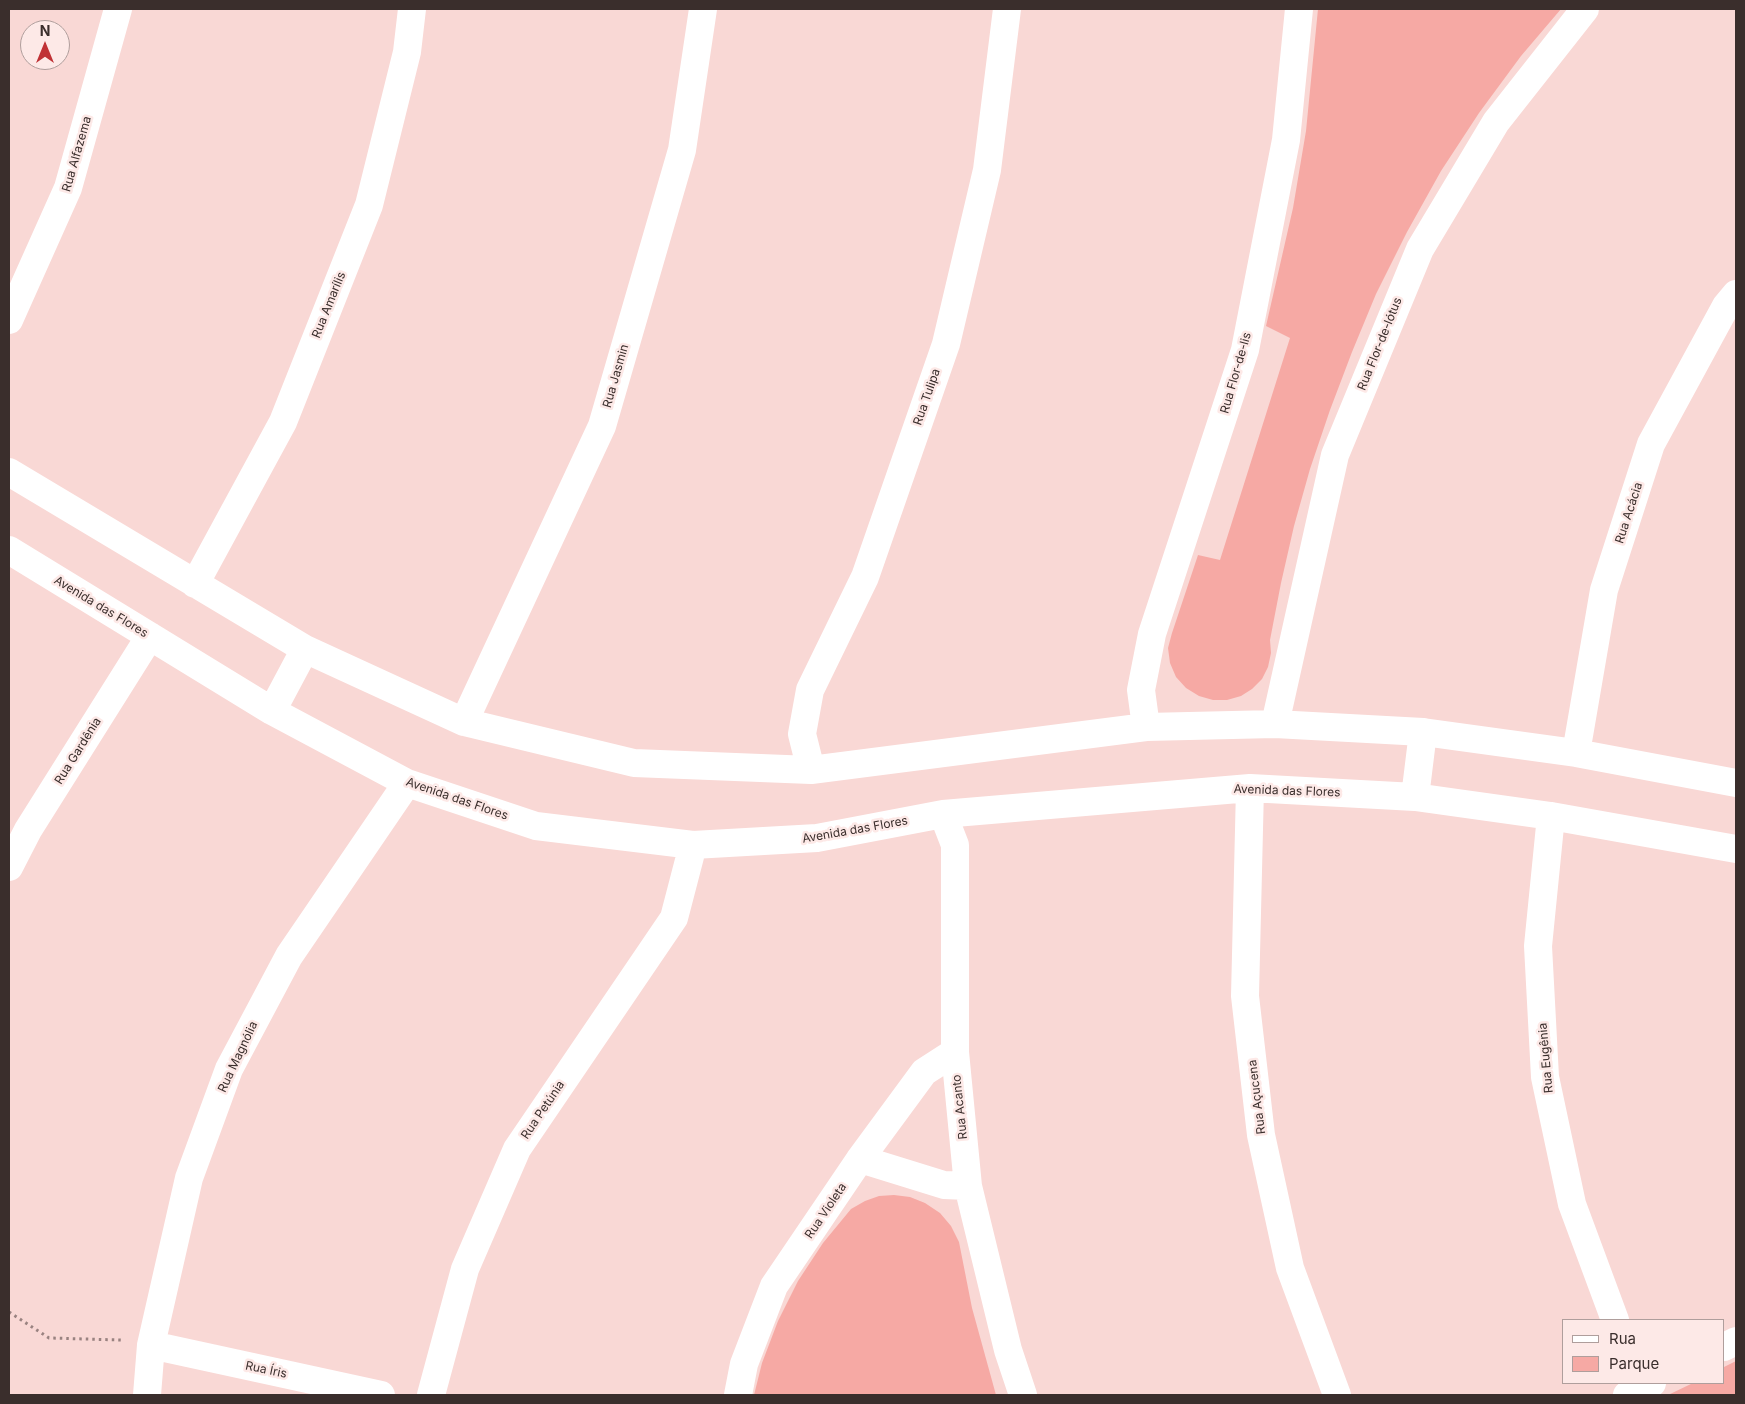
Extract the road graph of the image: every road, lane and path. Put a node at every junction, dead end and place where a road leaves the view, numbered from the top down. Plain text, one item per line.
1 (118, 9) edge
2 (412, 9) edge
3 (703, 9) edge
4 (1007, 9) edge
5 (1299, 9) edge
6 (1585, 9) edge
7 (1736, 294) edge
8 (9, 320) edge
9 (9, 472) edge
10 (9, 550) edge
11 (195, 584) junction
12 (150, 636) junction
13 (305, 650) junction
14 (272, 710) junction
15 (464, 722) junction
16 (1275, 724) junction
17 (1146, 728) junction
18 (1423, 732) junction
19 (1576, 753) junction
20 (811, 770) junction
21 (406, 783) junction
22 (1736, 783) edge
23 (1250, 788) junction
24 (1415, 796) junction
25 (943, 814) junction
26 (1551, 816) junction
27 (693, 845) junction
28 (1736, 849) edge
29 (9, 867) edge
30 (954, 1052) junction
31 (860, 1159) junction
32 (968, 1186) junction
33 (9, 1312) edge
34 (1615, 1319) edge
35 (151, 1345) junction
36 (147, 1395) edge
37 (381, 1395) edge
38 (431, 1395) edge
39 (738, 1395) edge
40 (1023, 1395) edge
41 (1337, 1395) edge

1 - 8 street, Rua Alfazema
2 - 11 street, Rua Amarílis
3 - 15 street, Rua Jasmin
4 - 20 street, Rua Tulipa
5 - 17 street, Rua Flor-de-lis
6 - 16 street, Rua Flor-de-lótus
7 - 19 street, Rua Acácia
9 - 11 street
10 - 12 street, Avenida das Flores
11 - 13 street
12 - 14 street, Avenida das Flores
12 - 29 street, Rua Gardênia
13 - 14 street
13 - 15 street
14 - 21 street, Avenida das Flores
15 - 20 street
16 - 17 street
16 - 18 street
17 - 20 street
18 - 19 street
18 - 24 street
19 - 22 street
21 - 27 street, Avenida das Flores
21 - 35 street, Rua Magnólia
23 - 24 street, Avenida das Flores
23 - 25 street, Avenida das Flores
23 - 41 street, Rua Açucena
24 - 26 street, Avenida das Flores
25 - 27 street, Avenida das Flores
25 - 30 street, Rua Acanto
26 - 28 street, Avenida das Flores
26 - 34 street, Rua Eugênia
27 - 38 street, Rua Petúnia
30 - 31 street, Rua Violeta
30 - 32 street, Rua Acanto
31 - 32 street
31 - 39 street, Rua Violeta
32 - 40 street, Rua Acanto
33 - 35 path
35 - 36 street, Rua Magnólia
35 - 37 street, Rua Íris

